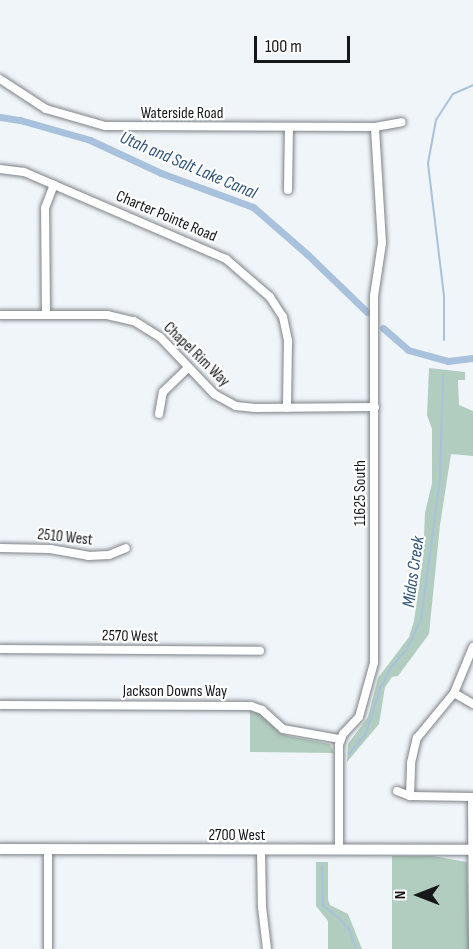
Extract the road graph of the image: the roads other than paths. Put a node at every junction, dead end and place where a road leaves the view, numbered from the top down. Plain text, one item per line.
1 (0, 79) edge
2 (402, 122) dead end
3 (289, 127) junction
4 (375, 127) junction
5 (0, 169) edge
6 (54, 185) junction
7 (288, 190) dead end
8 (0, 315) edge
9 (46, 315) junction
10 (188, 368) junction
11 (375, 407) junction
12 (287, 408) junction
13 (159, 414) dead end
14 (126, 548) dead end
15 (0, 549) edge
16 (473, 647) edge
17 (0, 649) edge
18 (260, 651) dead end
19 (454, 693) junction
20 (473, 704) edge
21 (0, 705) edge
22 (340, 740) junction
23 (397, 790) dead end
24 (410, 796) junction
25 (473, 797) edge
26 (0, 849) edge
27 (48, 850) junction
28 (339, 850) junction
29 (473, 850) edge
30 (261, 851) junction
31 (48, 949) edge
32 (267, 949) edge
33 (473, 949) edge

1 - 3 street, Waterside Road
2 - 4 street, Waterside Road
3 - 4 street, Waterside Road
3 - 7 street
4 - 11 street, 11625 South
5 - 6 street, Charter Pointe Road
6 - 9 street
6 - 12 street, Charter Pointe Road
8 - 9 street, Chapel Rim Way
9 - 10 street, Chapel Rim Way
10 - 12 street, Chapel Rim Way
10 - 13 street
11 - 12 street, Chapel Rim Way
11 - 22 street, 11625 South
14 - 15 street, 2510 West
16 - 19 street
17 - 18 street, 2570 West
19 - 20 street
19 - 24 street
21 - 22 street, Jackson Downs Way
22 - 28 street
23 - 24 street
24 - 25 street
25 - 29 street
26 - 27 main road, 2700 West
27 - 30 main road, 2700 West
27 - 31 street
28 - 29 main road, 2700 West
28 - 30 main road, 2700 West
29 - 33 street
30 - 32 street

